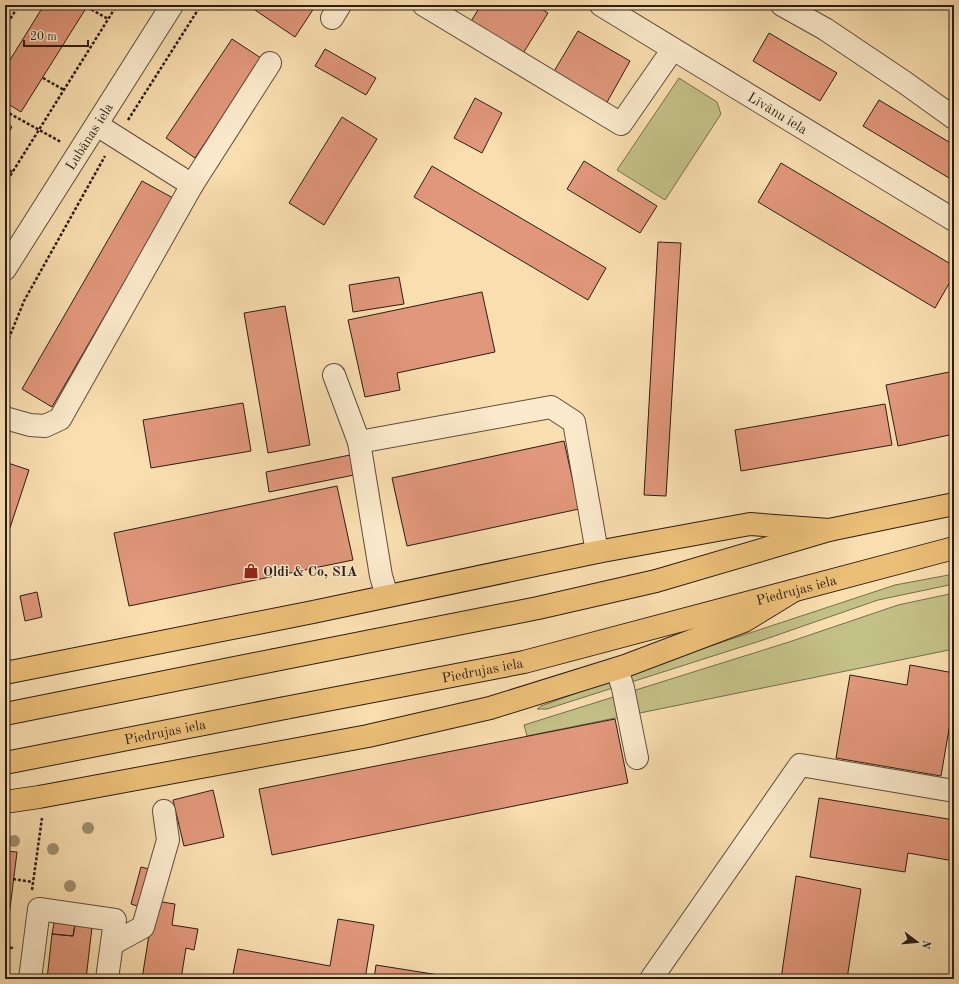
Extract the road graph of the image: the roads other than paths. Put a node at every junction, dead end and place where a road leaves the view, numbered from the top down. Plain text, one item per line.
1 (172, 5) edge
2 (424, 5) edge
3 (601, 5) edge
4 (782, 5) edge
5 (673, 49) junction
6 (270, 63) dead end
7 (954, 118) edge
8 (97, 125) junction
9 (192, 185) junction
10 (954, 220) edge
11 (5, 270) edge
12 (334, 375) dead end
13 (5, 418) edge
14 (359, 442) junction
15 (954, 504) edge
16 (829, 530) junction
17 (952, 550) edge
18 (597, 552) junction
19 (793, 591) junction
20 (387, 596) junction
21 (617, 669) junction
22 (5, 673) edge
23 (5, 714) edge
24 (637, 758) dead end
25 (5, 763) edge
26 (954, 791) edge
27 (5, 802) edge
28 (164, 811) dead end
29 (112, 944) junction
30 (30, 979) edge
31 (107, 979) edge
32 (651, 979) edge

1 - 8 street, Lubānas iela
2 - 5 street
3 - 5 street, Līvānu iela
4 - 7 street
5 - 10 street, Līvānu iela
6 - 9 street
8 - 9 street
8 - 11 street, Lubānas iela
9 - 13 street
12 - 14 street
14 - 18 street
14 - 20 street
15 - 16 main road
16 - 18 main road
16 - 23 main road, bridge
17 - 19 main road, Piedrujas iela
18 - 20 main road
19 - 21 main road
19 - 25 main road, Piedrujas iela, bridge
20 - 22 main road
21 - 24 street
21 - 27 main road
26 - 32 street
28 - 29 street
29 - 30 street
29 - 31 street

